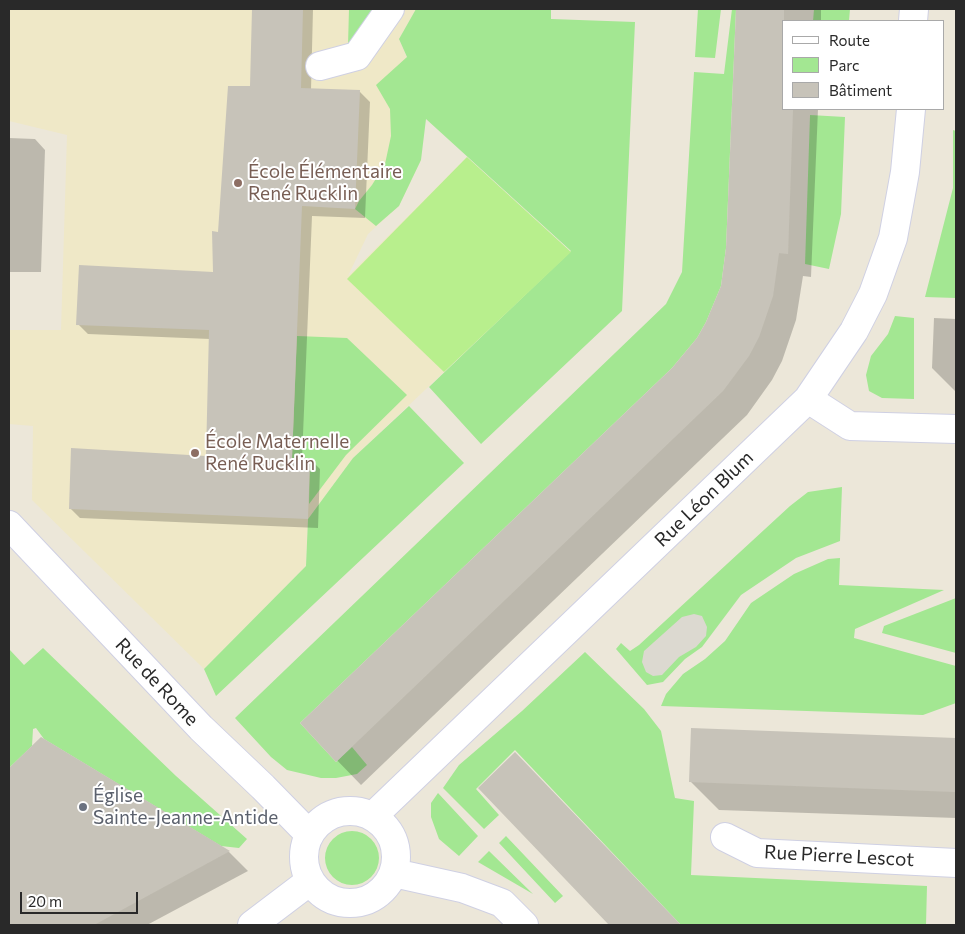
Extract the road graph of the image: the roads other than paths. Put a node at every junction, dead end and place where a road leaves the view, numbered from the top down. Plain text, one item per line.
1 (390, 9) edge
2 (320, 66) dead end
3 (911, 110) edge
4 (808, 399) junction
5 (956, 429) edge
6 (9, 525) edge
7 (373, 816) junction
8 (309, 834) junction
9 (725, 837) dead end
10 (956, 863) edge
11 (394, 873) junction
12 (310, 881) junction
13 (252, 925) edge
14 (524, 925) edge

1 - 2 street
3 - 4 street, Rue Léon Blum
4 - 5 street
4 - 7 street, Rue Léon Blum
6 - 8 street, Rue de Rome
7 - 8 street
7 - 11 street
8 - 12 street
9 - 10 street, Rue Pierre Lescot
11 - 12 street
11 - 14 street
12 - 13 street

